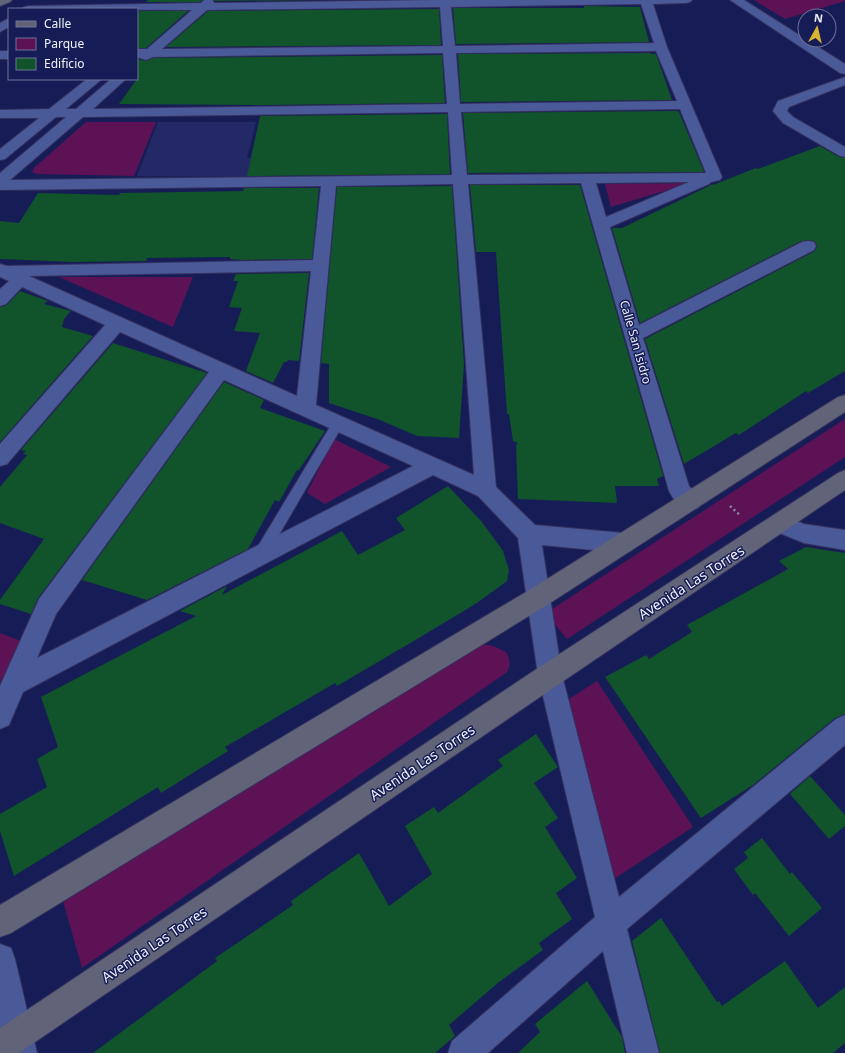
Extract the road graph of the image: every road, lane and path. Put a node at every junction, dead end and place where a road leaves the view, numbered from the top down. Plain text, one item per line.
1 (6, 0) edge
2 (646, 0) edge
3 (686, 0) edge
4 (736, 0) edge
5 (445, 1) edge
6 (0, 3) edge
7 (188, 3) edge
8 (208, 3) edge
9 (55, 8) edge
10 (167, 21) dead end
11 (660, 47) junction
12 (448, 50) junction
13 (143, 53) edge
14 (138, 62) edge
15 (845, 70) edge
16 (94, 80) edge
17 (118, 80) edge
18 (845, 81) edge
19 (684, 105) junction
20 (453, 108) junction
21 (53, 113) junction
22 (80, 113) junction
23 (0, 114) edge
24 (845, 153) edge
25 (0, 156) edge
26 (714, 177) junction
27 (587, 178) junction
28 (459, 180) junction
29 (0, 181) edge
30 (329, 181) junction
31 (0, 185) edge
32 (601, 225) junction
33 (808, 246) dead end
34 (320, 265) junction
35 (1, 270) edge
36 (20, 279) junction
37 (0, 300) edge
38 (117, 323) junction
39 (634, 335) junction
40 (222, 370) junction
41 (845, 402) edge
42 (306, 408) junction
43 (338, 423) junction
44 (0, 458) edge
45 (432, 466) junction
46 (845, 479) edge
47 (486, 490) junction
48 (690, 502) junction
49 (780, 523) junction
50 (529, 534) junction
51 (845, 540) edge
52 (624, 543) junction
53 (260, 556) junction
54 (539, 597) junction
55 (550, 675) junction
56 (14, 683) junction
57 (0, 716) edge
58 (845, 728) edge
59 (0, 922) edge
60 (611, 923) junction
61 (0, 959) edge
62 (13, 1046) edge
63 (464, 1053) edge
64 (643, 1053) edge

1 - 6 street
2 - 3 street
2 - 5 street
2 - 11 street
4 - 15 street
5 - 8 street
5 - 12 street
7 - 8 street
7 - 9 street
7 - 10 street
8 - 13 street
11 - 12 street
11 - 19 street
12 - 13 street
12 - 20 street
13 - 14 street
16 - 21 street
17 - 22 street
18 - 24 street
19 - 20 street
19 - 26 street
20 - 22 street
20 - 28 street
21 - 22 street
21 - 23 street
21 - 25 street
22 - 29 street
26 - 27 street
26 - 32 street
27 - 28 street
27 - 32 street, Calle San Isidro
28 - 30 street
28 - 47 street
30 - 31 street
30 - 34 street
32 - 39 street, Calle San Isidro
33 - 39 street
34 - 35 street
34 - 42 street
35 - 36 street
36 - 37 street
36 - 38 street
38 - 40 street
38 - 44 street
39 - 48 street, Calle San Isidro
40 - 42 street
40 - 56 street
41 - 48 street
42 - 43 street
43 - 45 street
43 - 53 lane
45 - 47 street
45 - 53 street
46 - 49 street, Avenida Las Torres
47 - 50 street
48 - 52 street
49 - 51 street
49 - 55 street, Avenida Las Torres
50 - 52 street
50 - 54 street
52 - 54 street
53 - 56 street
54 - 55 street
54 - 59 street
55 - 60 street
55 - 62 street, Avenida Las Torres
56 - 57 street
58 - 60 street
60 - 63 street
60 - 64 street
61 - 62 street

